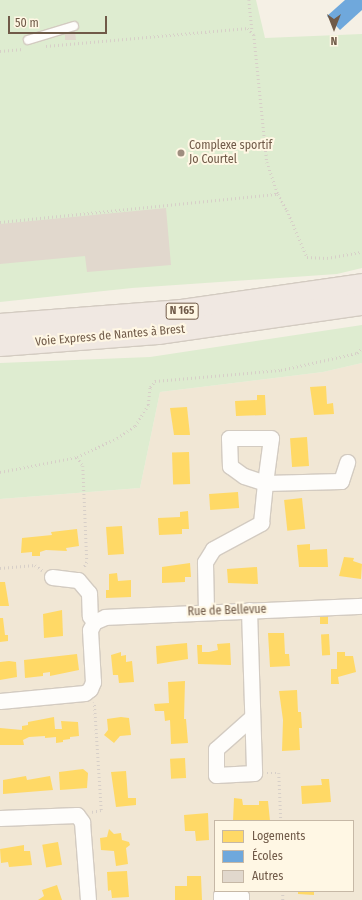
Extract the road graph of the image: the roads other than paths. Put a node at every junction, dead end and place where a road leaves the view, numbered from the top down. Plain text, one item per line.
1 (74, 26) dead end
2 (29, 44) road end
3 (362, 285) edge
4 (362, 304) edge
5 (0, 325) edge
6 (0, 345) edge
7 (347, 462) dead end
8 (52, 577) road end
9 (362, 606) edge
10 (249, 610) junction
11 (206, 611) junction
12 (94, 622) junction
13 (0, 701) edge
14 (252, 717) junction
15 (0, 818) edge
16 (88, 900) edge
17 (221, 900) edge
18 (241, 900) edge

1 - 2 lane
3 - 5 highway, Voie Express de Nantes à Brest / N 165
4 - 6 highway, Voie Express de Nantes à Brest / N 165
7 - 11 street
8 - 12 street
9 - 10 street, Rue de Bellevue
10 - 11 street, Rue de Bellevue
10 - 14 street
11 - 12 street, Rue de Bellevue
12 - 13 street
14 - 14 street
15 - 16 street
17 - 18 street

